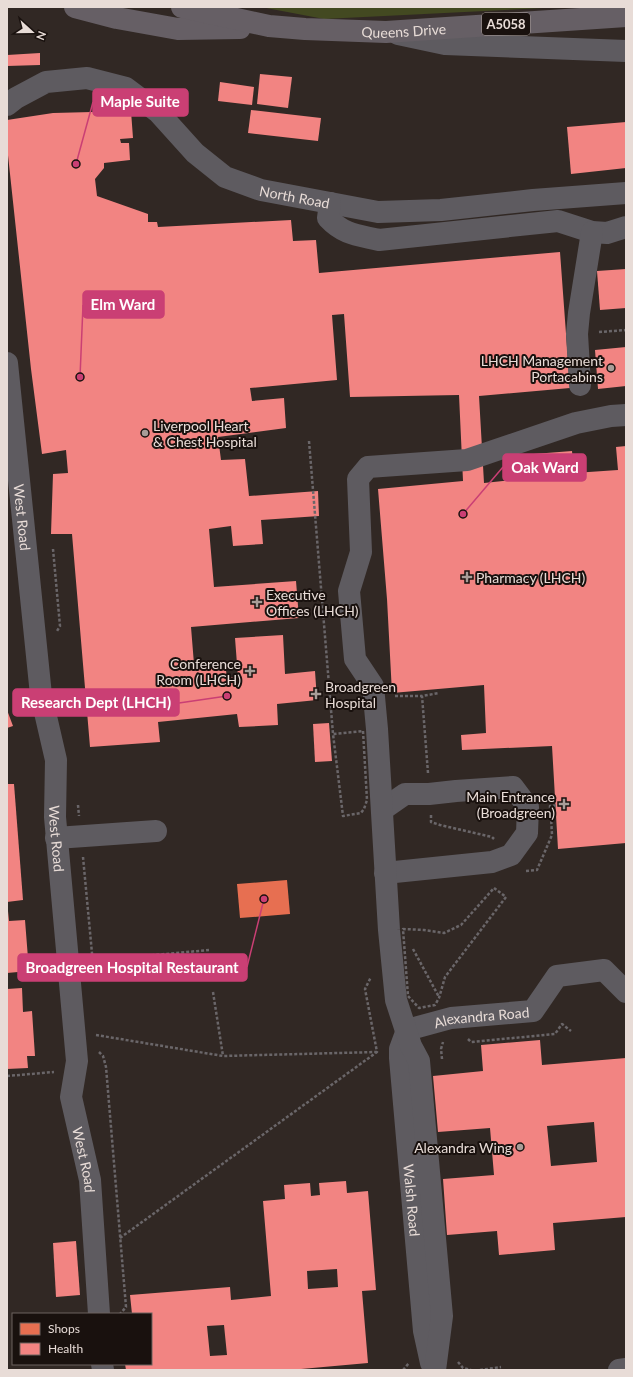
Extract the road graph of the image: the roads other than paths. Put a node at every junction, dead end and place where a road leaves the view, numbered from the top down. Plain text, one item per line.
1 (76, 7) edge
2 (182, 7) edge
3 (626, 16) edge
4 (269, 26) junction
5 (386, 32) junction
6 (626, 51) edge
7 (7, 105) edge
8 (626, 193) edge
9 (330, 203) junction
10 (626, 227) edge
11 (592, 232) junction
12 (7, 363) edge
13 (580, 385) dead end
14 (626, 415) edge
15 (382, 810) junction
16 (156, 831) dead end
17 (56, 838) junction
18 (385, 873) junction
19 (626, 992) edge
20 (407, 1030) junction
21 (99, 1313) edge
22 (626, 1369) edge
23 (432, 1370) edge
24 (435, 1370) edge
25 (619, 1370) edge

1 - 4 highway
2 - 4 highway, Queens Drive / A5058
3 - 5 highway, Queens Drive / A5058
4 - 5 highway, Queens Drive / A5058
5 - 6 lane
7 - 9 lane, North Road
8 - 9 lane, North Road
9 - 11 lane
10 - 11 lane
11 - 13 lane
12 - 17 lane, West Road
14 - 15 lane
15 - 18 lane
15 - 18 lane
16 - 17 lane
17 - 21 lane, West Road
18 - 20 lane
19 - 20 lane, Alexandra Road
20 - 23 lane, Walsh Road
20 - 24 lane
22 - 25 lane

